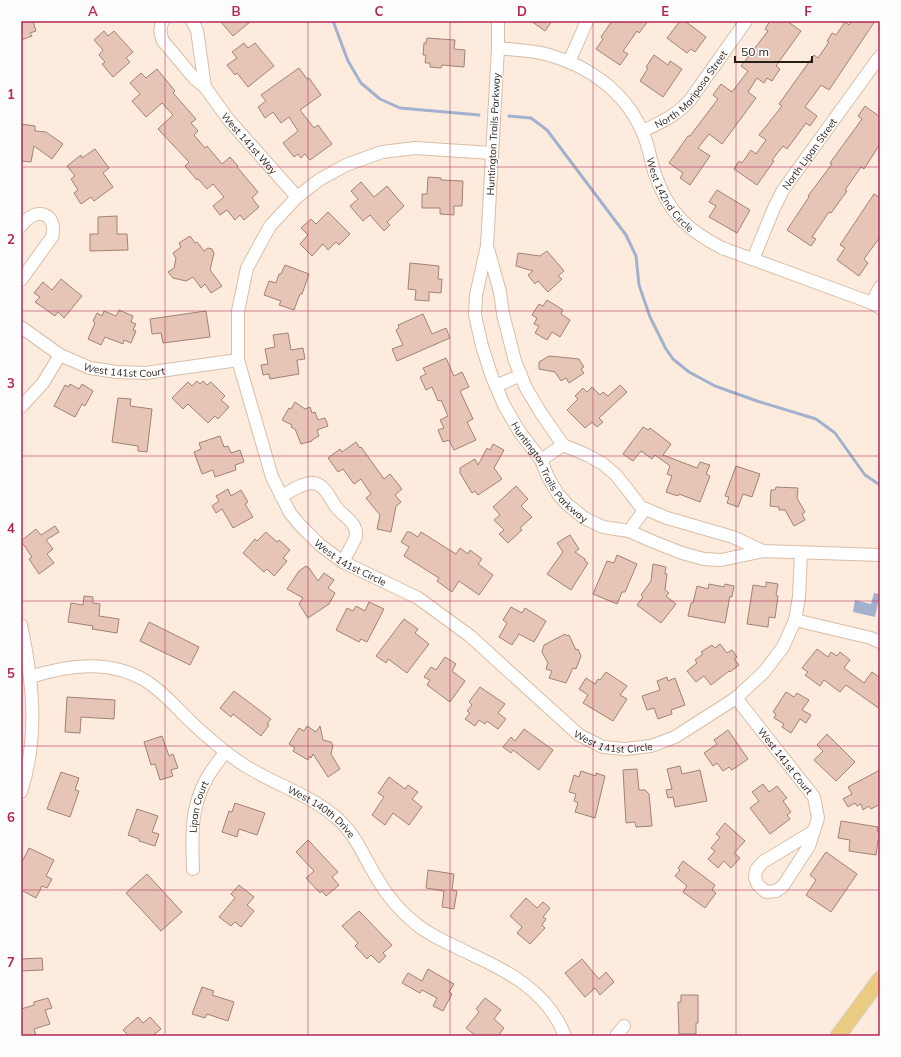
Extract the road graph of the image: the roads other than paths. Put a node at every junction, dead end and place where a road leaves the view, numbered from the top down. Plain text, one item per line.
1 (163, 21) edge
2 (192, 21) edge
3 (498, 21) edge
4 (587, 21) edge
5 (746, 21) edge
6 (498, 48) junction
7 (880, 56) edge
8 (570, 62) junction
9 (205, 87) junction
10 (643, 131) junction
11 (492, 154) junction
12 (297, 197) junction
13 (21, 226) edge
14 (487, 246) junction
15 (753, 259) junction
16 (21, 280) edge
17 (880, 287) edge
18 (876, 306) edge
19 (21, 327) edge
20 (60, 355) junction
21 (238, 360) junction
22 (521, 375) junction
23 (496, 386) junction
24 (21, 407) edge
25 (563, 445) junction
26 (540, 460) junction
27 (281, 496) junction
28 (645, 509) junction
29 (629, 531) junction
30 (763, 551) junction
31 (801, 553) junction
32 (880, 555) edge
33 (343, 562) junction
34 (795, 620) junction
35 (21, 625) edge
36 (880, 642) edge
37 (30, 677) junction
38 (736, 698) junction
39 (225, 752) junction
40 (21, 792) edge
41 (814, 831) junction
42 (193, 869) dead end
43 (880, 978) edge
44 (624, 1026) dead end
45 (565, 1036) edge
46 (616, 1036) edge
47 (838, 1036) edge

1 - 9 street, West 141st Way
2 - 9 street, West 141st Way
3 - 6 street, Huntington Trails Parkway
4 - 8 street
5 - 10 street, North Mariposa Street
6 - 8 street, West 142nd Circle
6 - 11 street, Huntington Trails Parkway
7 - 15 street, North Lipan Street
8 - 10 street, West 142nd Circle
9 - 12 street, West 141st Way
10 - 15 street, West 142nd Circle
11 - 12 street, West 141st Circle
11 - 14 street, Huntington Trails Parkway
12 - 21 street, West 141st Circle
13 - 16 street
14 - 22 street, Huntington Trails Parkway
14 - 23 street, Huntington Trails Parkway
15 - 18 street, West 142nd Circle
17 - 18 street
19 - 20 street, West 141st Court
20 - 21 street, West 141st Court
20 - 24 street
21 - 27 street, West 141st Circle
22 - 23 street
22 - 25 street, Huntington Trails Parkway
23 - 26 street, Huntington Trails Parkway
25 - 26 street
25 - 28 street, Huntington Trails Parkway
26 - 29 street, Huntington Trails Parkway
27 - 33 street, West 141st Circle
27 - 33 street
28 - 29 street
28 - 30 street, Huntington Trails Parkway
29 - 30 street, Huntington Trails Parkway
30 - 31 street, Huntington Trails Parkway
31 - 32 street, Huntington Trails Parkway
31 - 34 street, West 141st Circle
33 - 38 street, West 141st Circle
34 - 36 street
34 - 38 street, West 141st Circle
35 - 37 street
37 - 39 street, West 140th Drive
37 - 40 street
38 - 41 street, West 141st Court
39 - 42 street, Lipan Court
39 - 45 street, West 140th Drive
41 - 41 street, West 141st Court
43 - 47 main road
44 - 46 street

